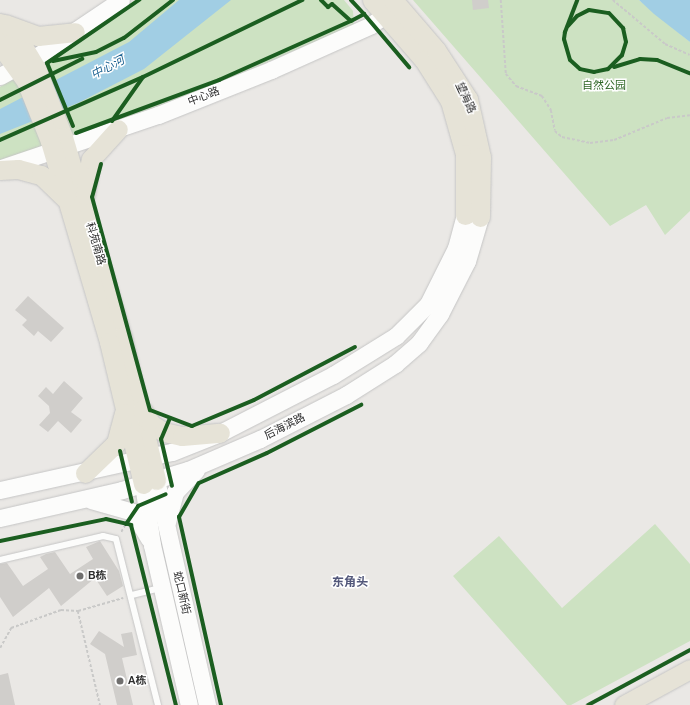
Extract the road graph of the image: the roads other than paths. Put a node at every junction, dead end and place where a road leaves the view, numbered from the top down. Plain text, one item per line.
1 (121, 0) edge
2 (372, 0) edge
3 (392, 7) edge
4 (0, 22) edge
5 (75, 32) junction
6 (0, 45) edge
7 (29, 70) junction
8 (0, 76) edge
9 (118, 128) junction
10 (57, 140) junction
11 (0, 169) edge
12 (77, 204) junction
13 (472, 216) junction
14 (132, 406) junction
15 (220, 433) junction
16 (144, 459) junction
17 (203, 464) junction
18 (85, 473) junction
19 (150, 482) junction
20 (28, 485) junction
21 (0, 490) edge
22 (85, 498) junction
23 (34, 510) junction
24 (0, 518) edge
25 (166, 530) junction
26 (152, 545) junction
27 (0, 560) edge
28 (162, 587) junction
29 (132, 595) junction
30 (690, 669) edge
31 (690, 683) edge
32 (158, 705) edge
33 (189, 705) edge
34 (207, 705) edge
35 (624, 705) edge
36 (649, 705) edge

1 - 5 main road
2 - 3 main road, 望海路
3 - 9 main road, 中心路
3 - 13 main road, 望海路
4 - 5 main road
4 - 7 main road, 科苑南路
5 - 7 main road
6 - 7 main road, 科苑南路
7 - 8 main road
7 - 10 main road, 科苑南路
9 - 10 main road, 中心路
9 - 12 main road
10 - 11 main road, 中心路
10 - 12 main road, 科苑南路
11 - 12 main road
12 - 14 main road, 科苑南路
13 - 15 main road
13 - 17 main road, 后海滨路
14 - 15 main road
14 - 16 main road, 科苑南路
14 - 18 main road
15 - 16 main road
16 - 18 main road
16 - 19 main road, 科苑南路
17 - 19 main road, 后海滨路
17 - 25 main road
18 - 20 main road
19 - 22 main road, 后海滨路
19 - 25 main road, 蛇口新街
19 - 26 main road, 蛇口新街
20 - 21 main road
20 - 23 main road
22 - 23 main road, 后海滨路
22 - 26 main road
23 - 24 main road, 后海滨路
25 - 34 main road, 蛇口新街
26 - 28 main road, 蛇口新街
27 - 29 lane
28 - 29 lane
28 - 33 main road, 蛇口新街
29 - 32 lane
30 - 35 main road
31 - 36 main road

